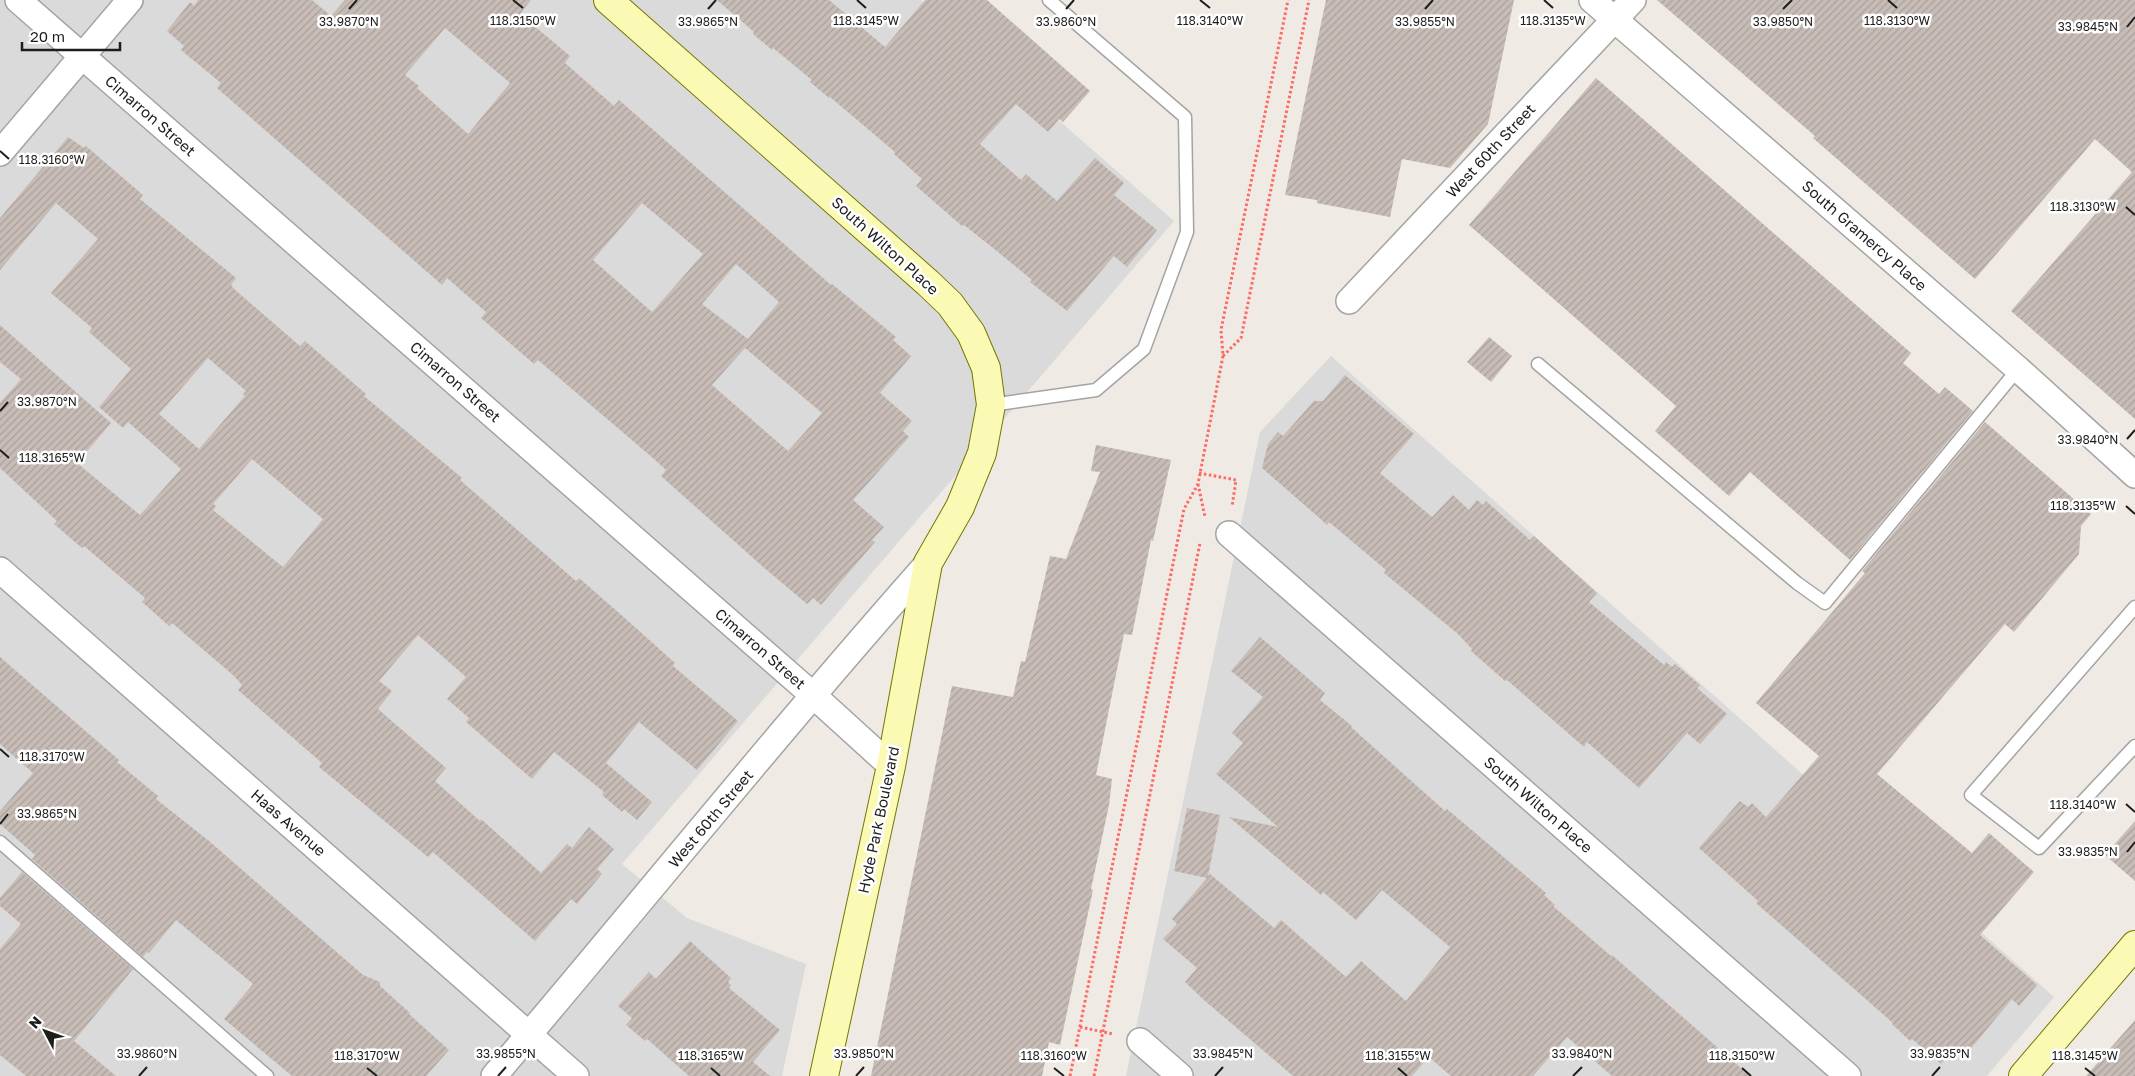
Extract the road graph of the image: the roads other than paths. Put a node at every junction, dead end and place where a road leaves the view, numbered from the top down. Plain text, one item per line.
1 (18, 0) edge
2 (130, 0) edge
3 (608, 0) edge
4 (1049, 0) edge
5 (1592, 0) edge
6 (1632, 0) edge
7 (1614, 21) junction
8 (81, 56) junction
9 (0, 152) edge
10 (1349, 301) dead end
11 (1538, 364) dead end
12 (2018, 369) junction
13 (991, 405) junction
14 (2135, 474) edge
15 (1229, 534) road end
16 (928, 563) junction
17 (0, 570) edge
18 (2135, 607) edge
19 (814, 696) junction
20 (2135, 746) edge
21 (891, 766) junction
22 (0, 842) edge
23 (2135, 945) edge
24 (529, 1035) junction
25 (1140, 1041) dead end
26 (267, 1076) edge
27 (494, 1076) edge
28 (576, 1076) edge
29 (824, 1076) edge
30 (1180, 1076) edge
31 (1848, 1076) edge
32 (2023, 1076) edge

1 - 8 street, Cimarron Street
2 - 8 street
3 - 13 street, South Wilton Place
4 - 13 lane
5 - 7 street, South Gramercy Place
6 - 7 street, West 60th Street
7 - 10 street, West 60th Street
7 - 12 street, South Gramercy Place
8 - 9 street
8 - 19 street, Cimarron Street
11 - 12 lane
12 - 14 street, South Gramercy Place
13 - 16 street, South Wilton Place
15 - 31 street, South Wilton Place
16 - 19 street, West 60th Street
16 - 21 street, Hyde Park Boulevard
17 - 24 street, Haas Avenue
18 - 20 lane
19 - 21 street, Cimarron Street
19 - 24 street, West 60th Street
21 - 29 street, Hyde Park Boulevard
22 - 26 lane
23 - 32 street
24 - 27 street, West 60th Street
24 - 28 street, Haas Avenue
25 - 30 street

